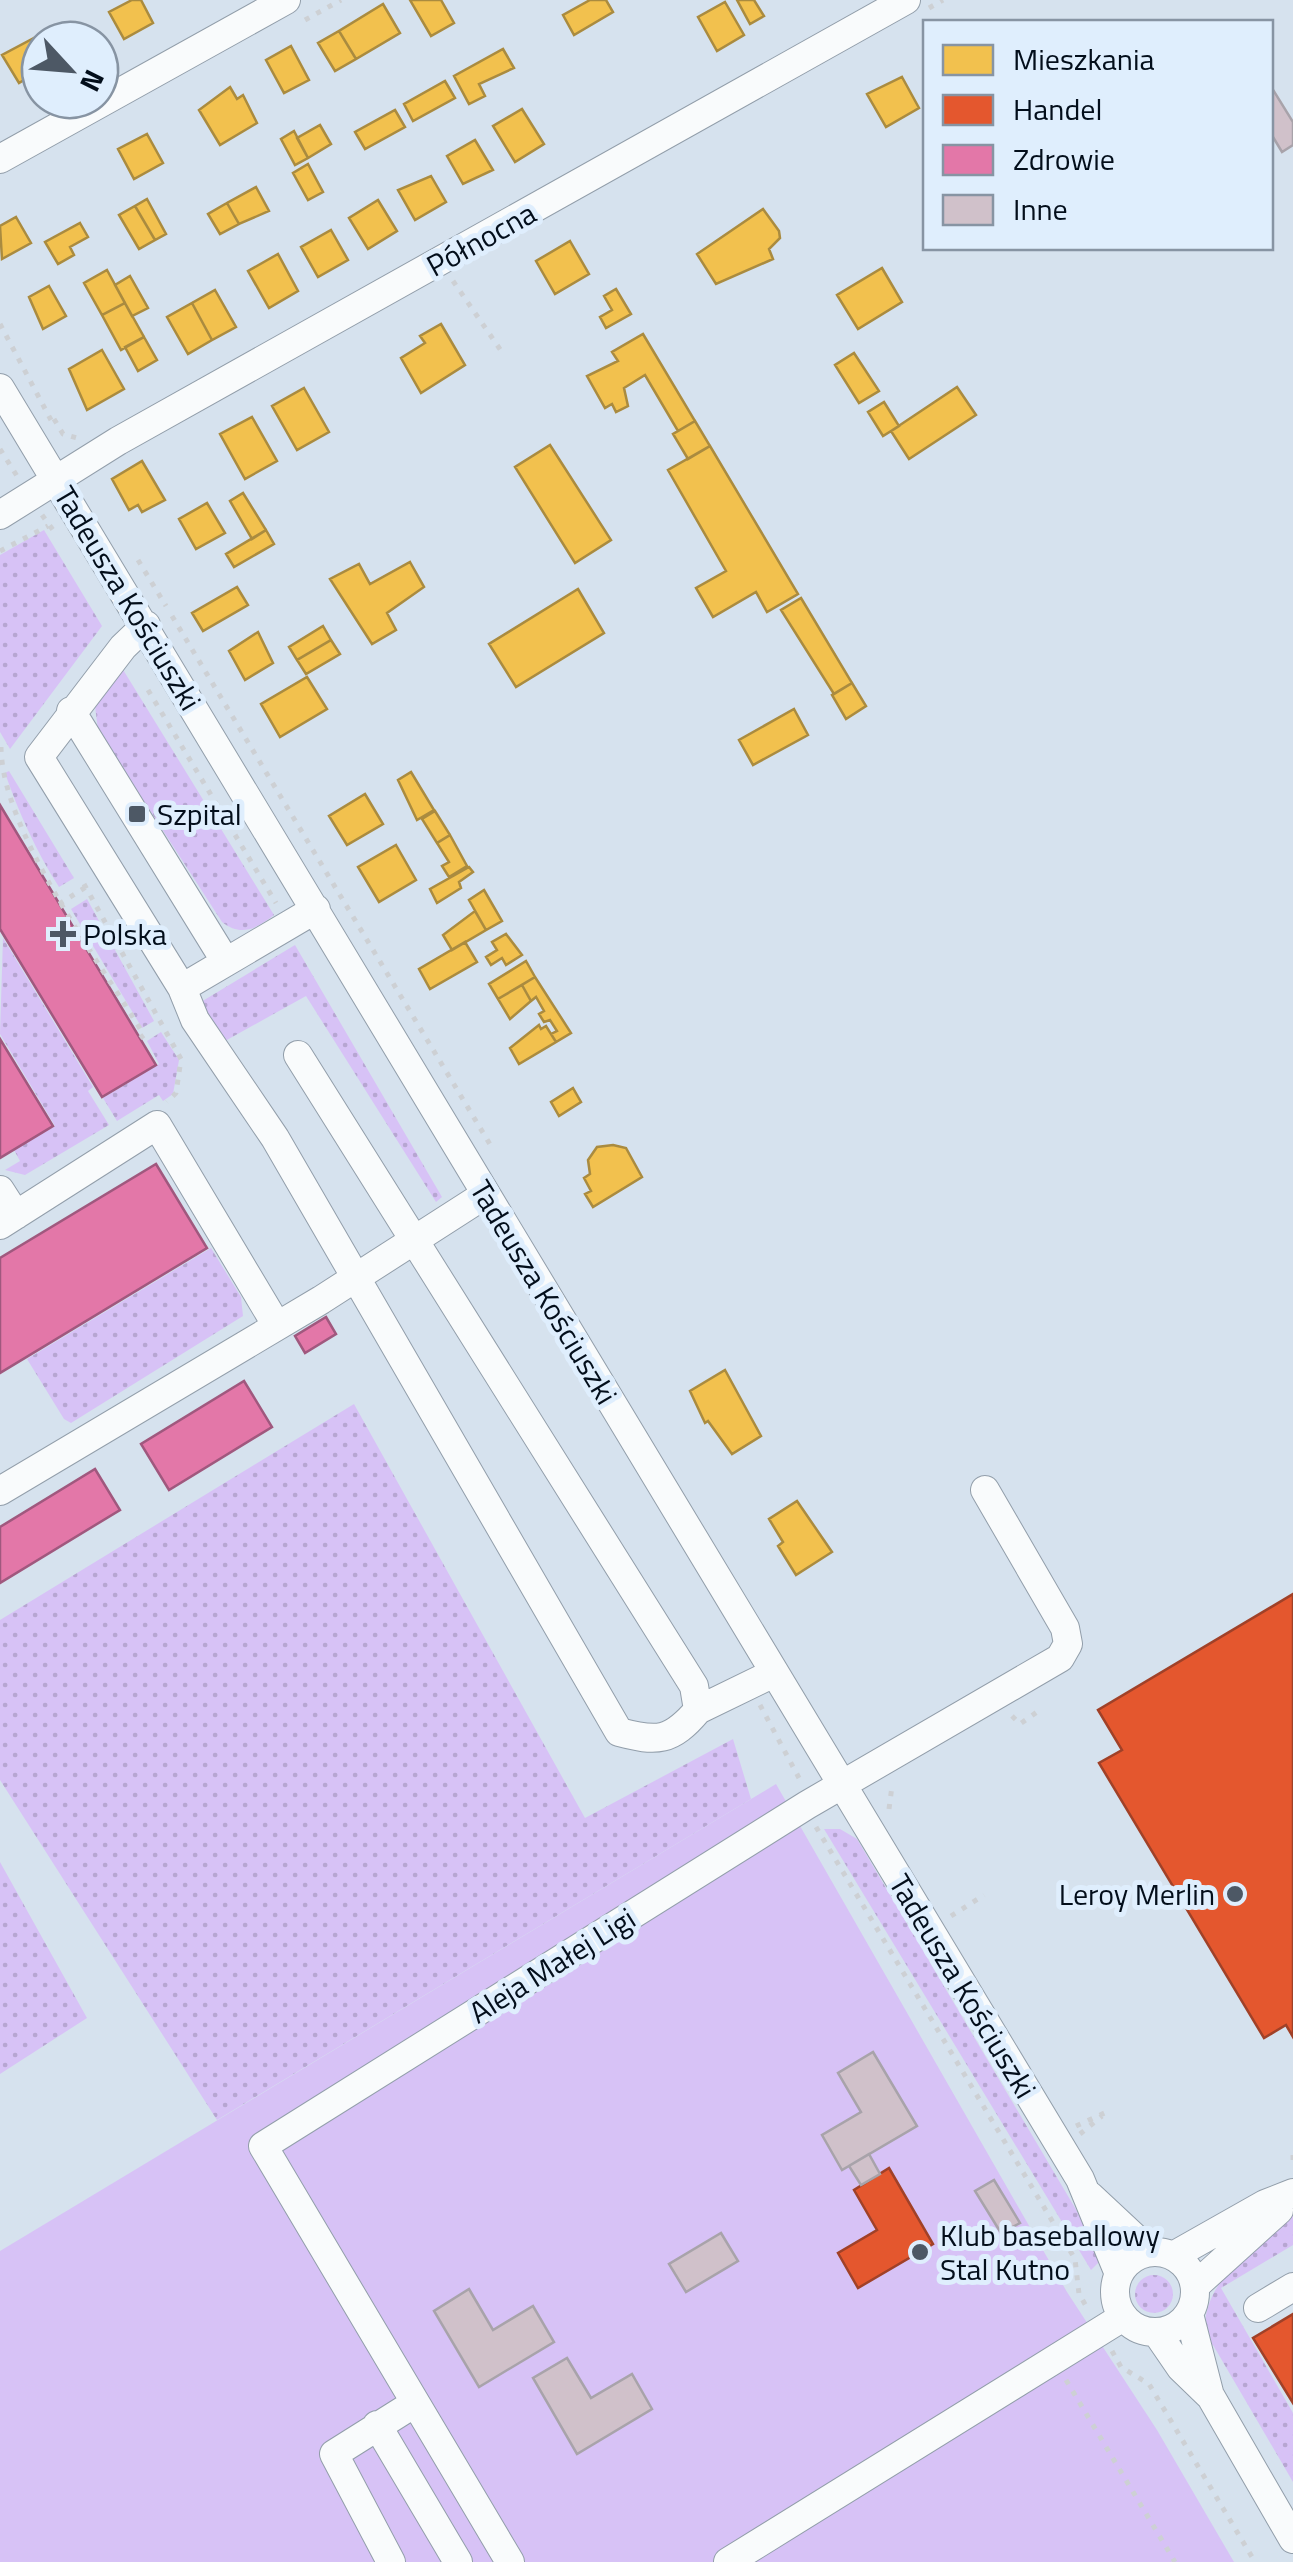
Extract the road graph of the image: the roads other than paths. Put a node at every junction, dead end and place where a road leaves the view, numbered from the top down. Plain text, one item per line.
1 (286, 0) edge
2 (906, 0) edge
3 (0, 159) edge
4 (0, 388) edge
5 (57, 482) junction
6 (0, 515) edge
7 (146, 625) junction
8 (71, 711) junction
9 (316, 910) junction
10 (224, 959) junction
11 (182, 988) junction
12 (298, 1054) dead end
13 (0, 1190) edge
14 (486, 1194) junction
15 (8, 1220) edge
16 (414, 1240) junction
17 (356, 1278) junction
18 (277, 1326) junction
19 (985, 1490) dead end
20 (0, 1491) edge
21 (762, 1680) junction
22 (698, 1710) junction
23 (842, 1785) junction
24 (1293, 2179) edge
25 (1090, 2196) junction
26 (1161, 2254) junction
27 (1119, 2274) junction
28 (1293, 2287) edge
29 (1192, 2300) junction
30 (1258, 2308) dead end
31 (1112, 2325) junction
32 (1157, 2333) junction
33 (1211, 2397) junction
34 (415, 2403) junction
35 (376, 2425) junction
36 (1293, 2539) edge
37 (392, 2562) edge
38 (458, 2562) edge
39 (510, 2562) edge
40 (728, 2562) edge

1 - 3 street
2 - 5 street, Północna
4 - 5 street, Tadeusza Kościuszki
5 - 6 street, Północna
5 - 7 street, Tadeusza Kościuszki
7 - 8 street
7 - 9 street, Tadeusza Kościuszki
8 - 10 street
8 - 11 street
9 - 10 street
9 - 14 street, Tadeusza Kościuszki
10 - 11 street
11 - 17 street
12 - 16 street
13 - 15 street
14 - 16 street
14 - 21 street, Tadeusza Kościuszki
15 - 18 street
16 - 17 street
16 - 22 street
17 - 18 street
17 - 22 street
18 - 20 street
19 - 23 street, Aleja Małej Ligi
21 - 22 street
21 - 23 street, Tadeusza Kościuszki
23 - 25 street, Tadeusza Kościuszki
23 - 34 street, Aleja Małej Ligi
24 - 26 street
24 - 29 street
25 - 26 street, Tadeusza Kościuszki
25 - 27 street, Tadeusza Kościuszki
26 - 27 street
26 - 29 street
27 - 31 street
28 - 30 street
29 - 32 street
29 - 33 street
31 - 32 street
31 - 40 street
32 - 33 street
33 - 36 street
34 - 35 street
34 - 39 street
35 - 37 street
35 - 38 street

